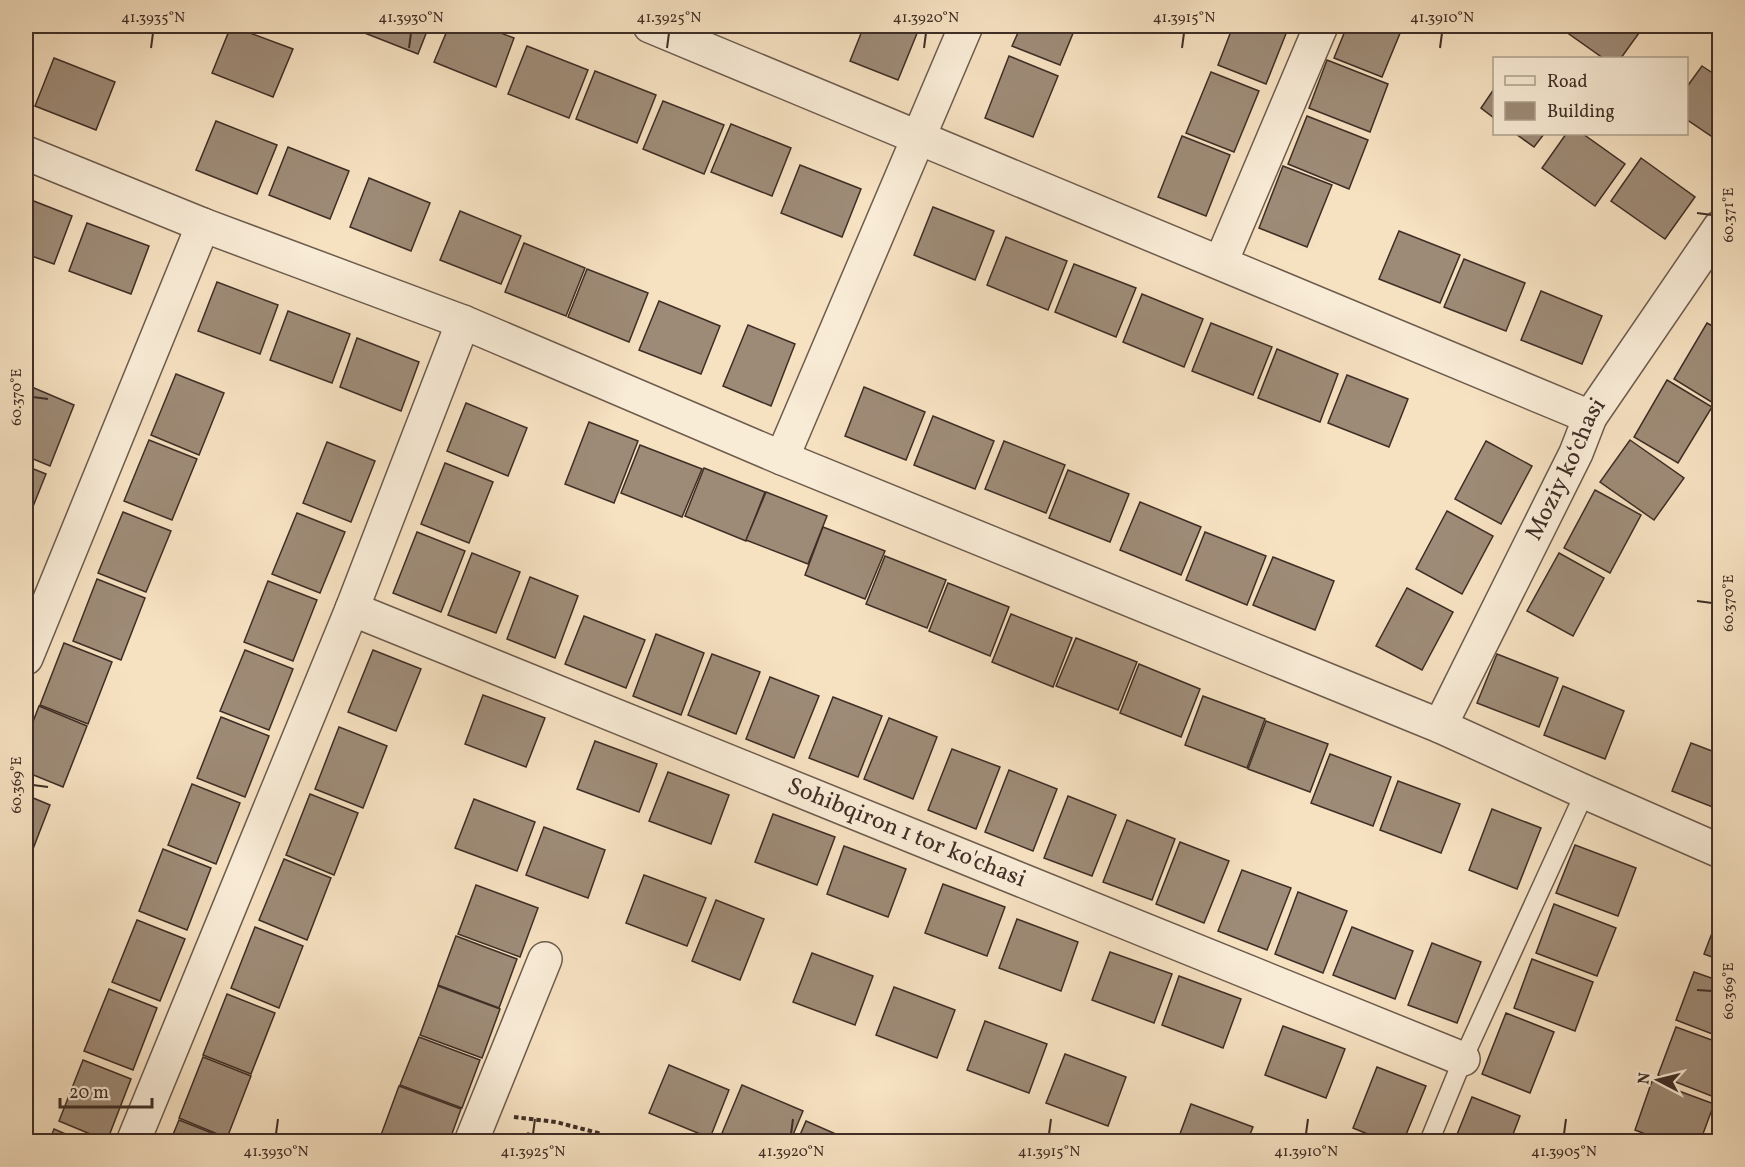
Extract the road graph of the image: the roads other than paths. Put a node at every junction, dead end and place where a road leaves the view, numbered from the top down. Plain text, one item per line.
1 (650, 26) edge
2 (966, 26) edge
3 (1321, 26) edge
4 (918, 139) junction
5 (26, 153) edge
6 (203, 225) junction
7 (1719, 227) edge
8 (1221, 262) junction
9 (463, 322) junction
10 (1590, 417) junction
11 (782, 458) junction
12 (352, 609) junction
13 (26, 658) edge
14 (1440, 726) junction
15 (1585, 792) junction
16 (1719, 851) edge
17 (545, 959) dead end
18 (1463, 1059) junction
19 (134, 1142) edge
20 (471, 1142) edge
21 (1429, 1142) edge

1 - 4 street
2 - 4 street
3 - 8 street
4 - 8 street
4 - 11 street
5 - 6 street
6 - 9 street
6 - 13 street
7 - 10 street, Moziy ko‘chasi
8 - 10 street
9 - 11 street
9 - 12 street
10 - 14 street, Moziy ko‘chasi
11 - 14 street
12 - 18 street, Sohibqiron 1 tor ko'chasi
12 - 19 street
14 - 15 street
15 - 16 street
15 - 18 lane
17 - 20 street
18 - 21 lane

